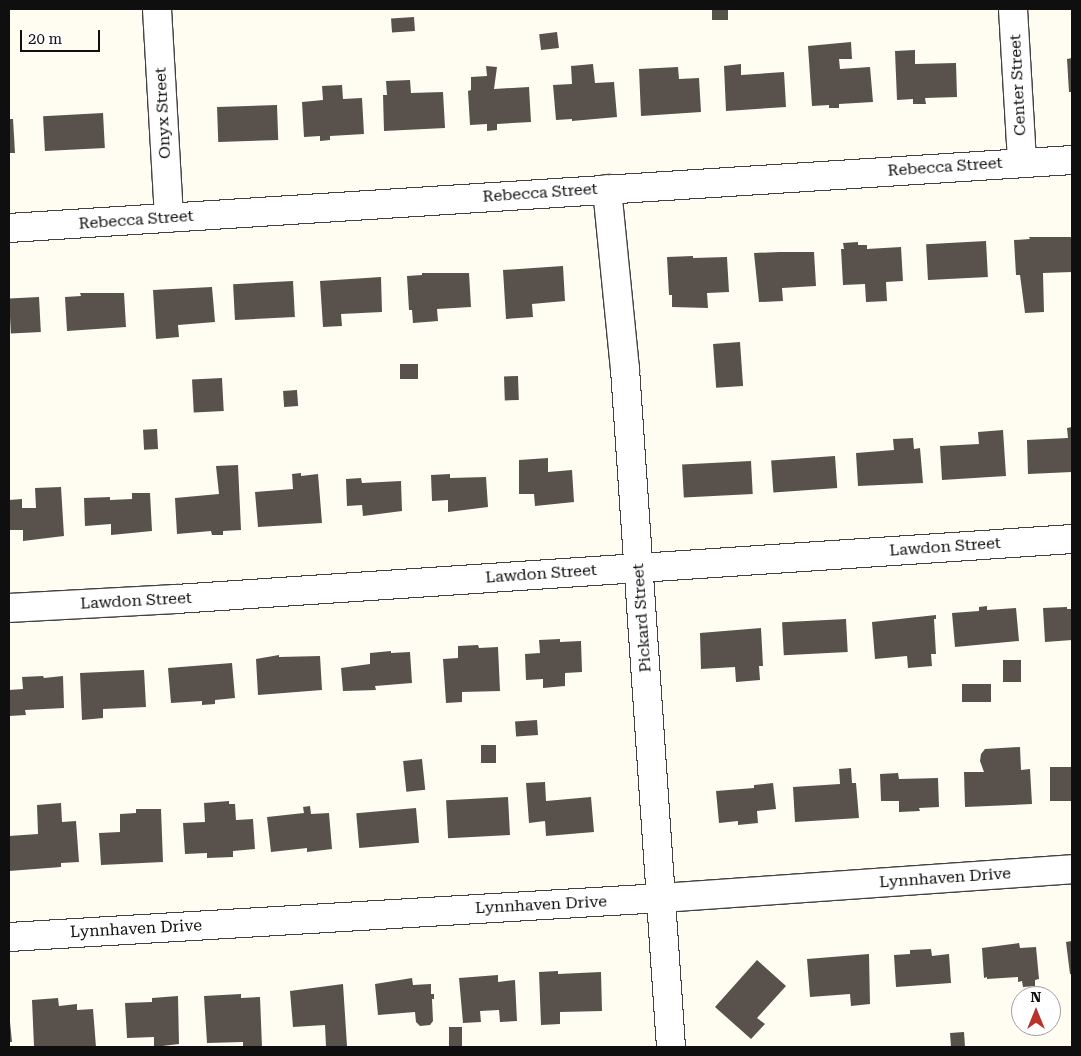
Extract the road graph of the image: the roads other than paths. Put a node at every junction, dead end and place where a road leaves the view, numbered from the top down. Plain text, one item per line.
1 (157, 9) edge
2 (1013, 9) edge
3 (1072, 160) edge
4 (1022, 162) junction
5 (607, 189) junction
6 (169, 218) junction
7 (9, 228) edge
8 (1072, 539) edge
9 (638, 567) junction
10 (9, 608) edge
11 (1072, 869) edge
12 (661, 898) junction
13 (9, 937) edge
14 (670, 1047) edge

1 - 6 street, Onyx Street
2 - 4 street, Center Street
3 - 4 street, Rebecca Street
4 - 5 street, Rebecca Street
5 - 6 street, Rebecca Street
5 - 9 street, Pickard Street
6 - 7 street, Rebecca Street
8 - 9 street, Lawdon Street
9 - 10 street, Lawdon Street
9 - 12 street, Pickard Street
11 - 12 street, Lynnhaven Drive
12 - 13 street, Lynnhaven Drive
12 - 14 street, Pickard Street

